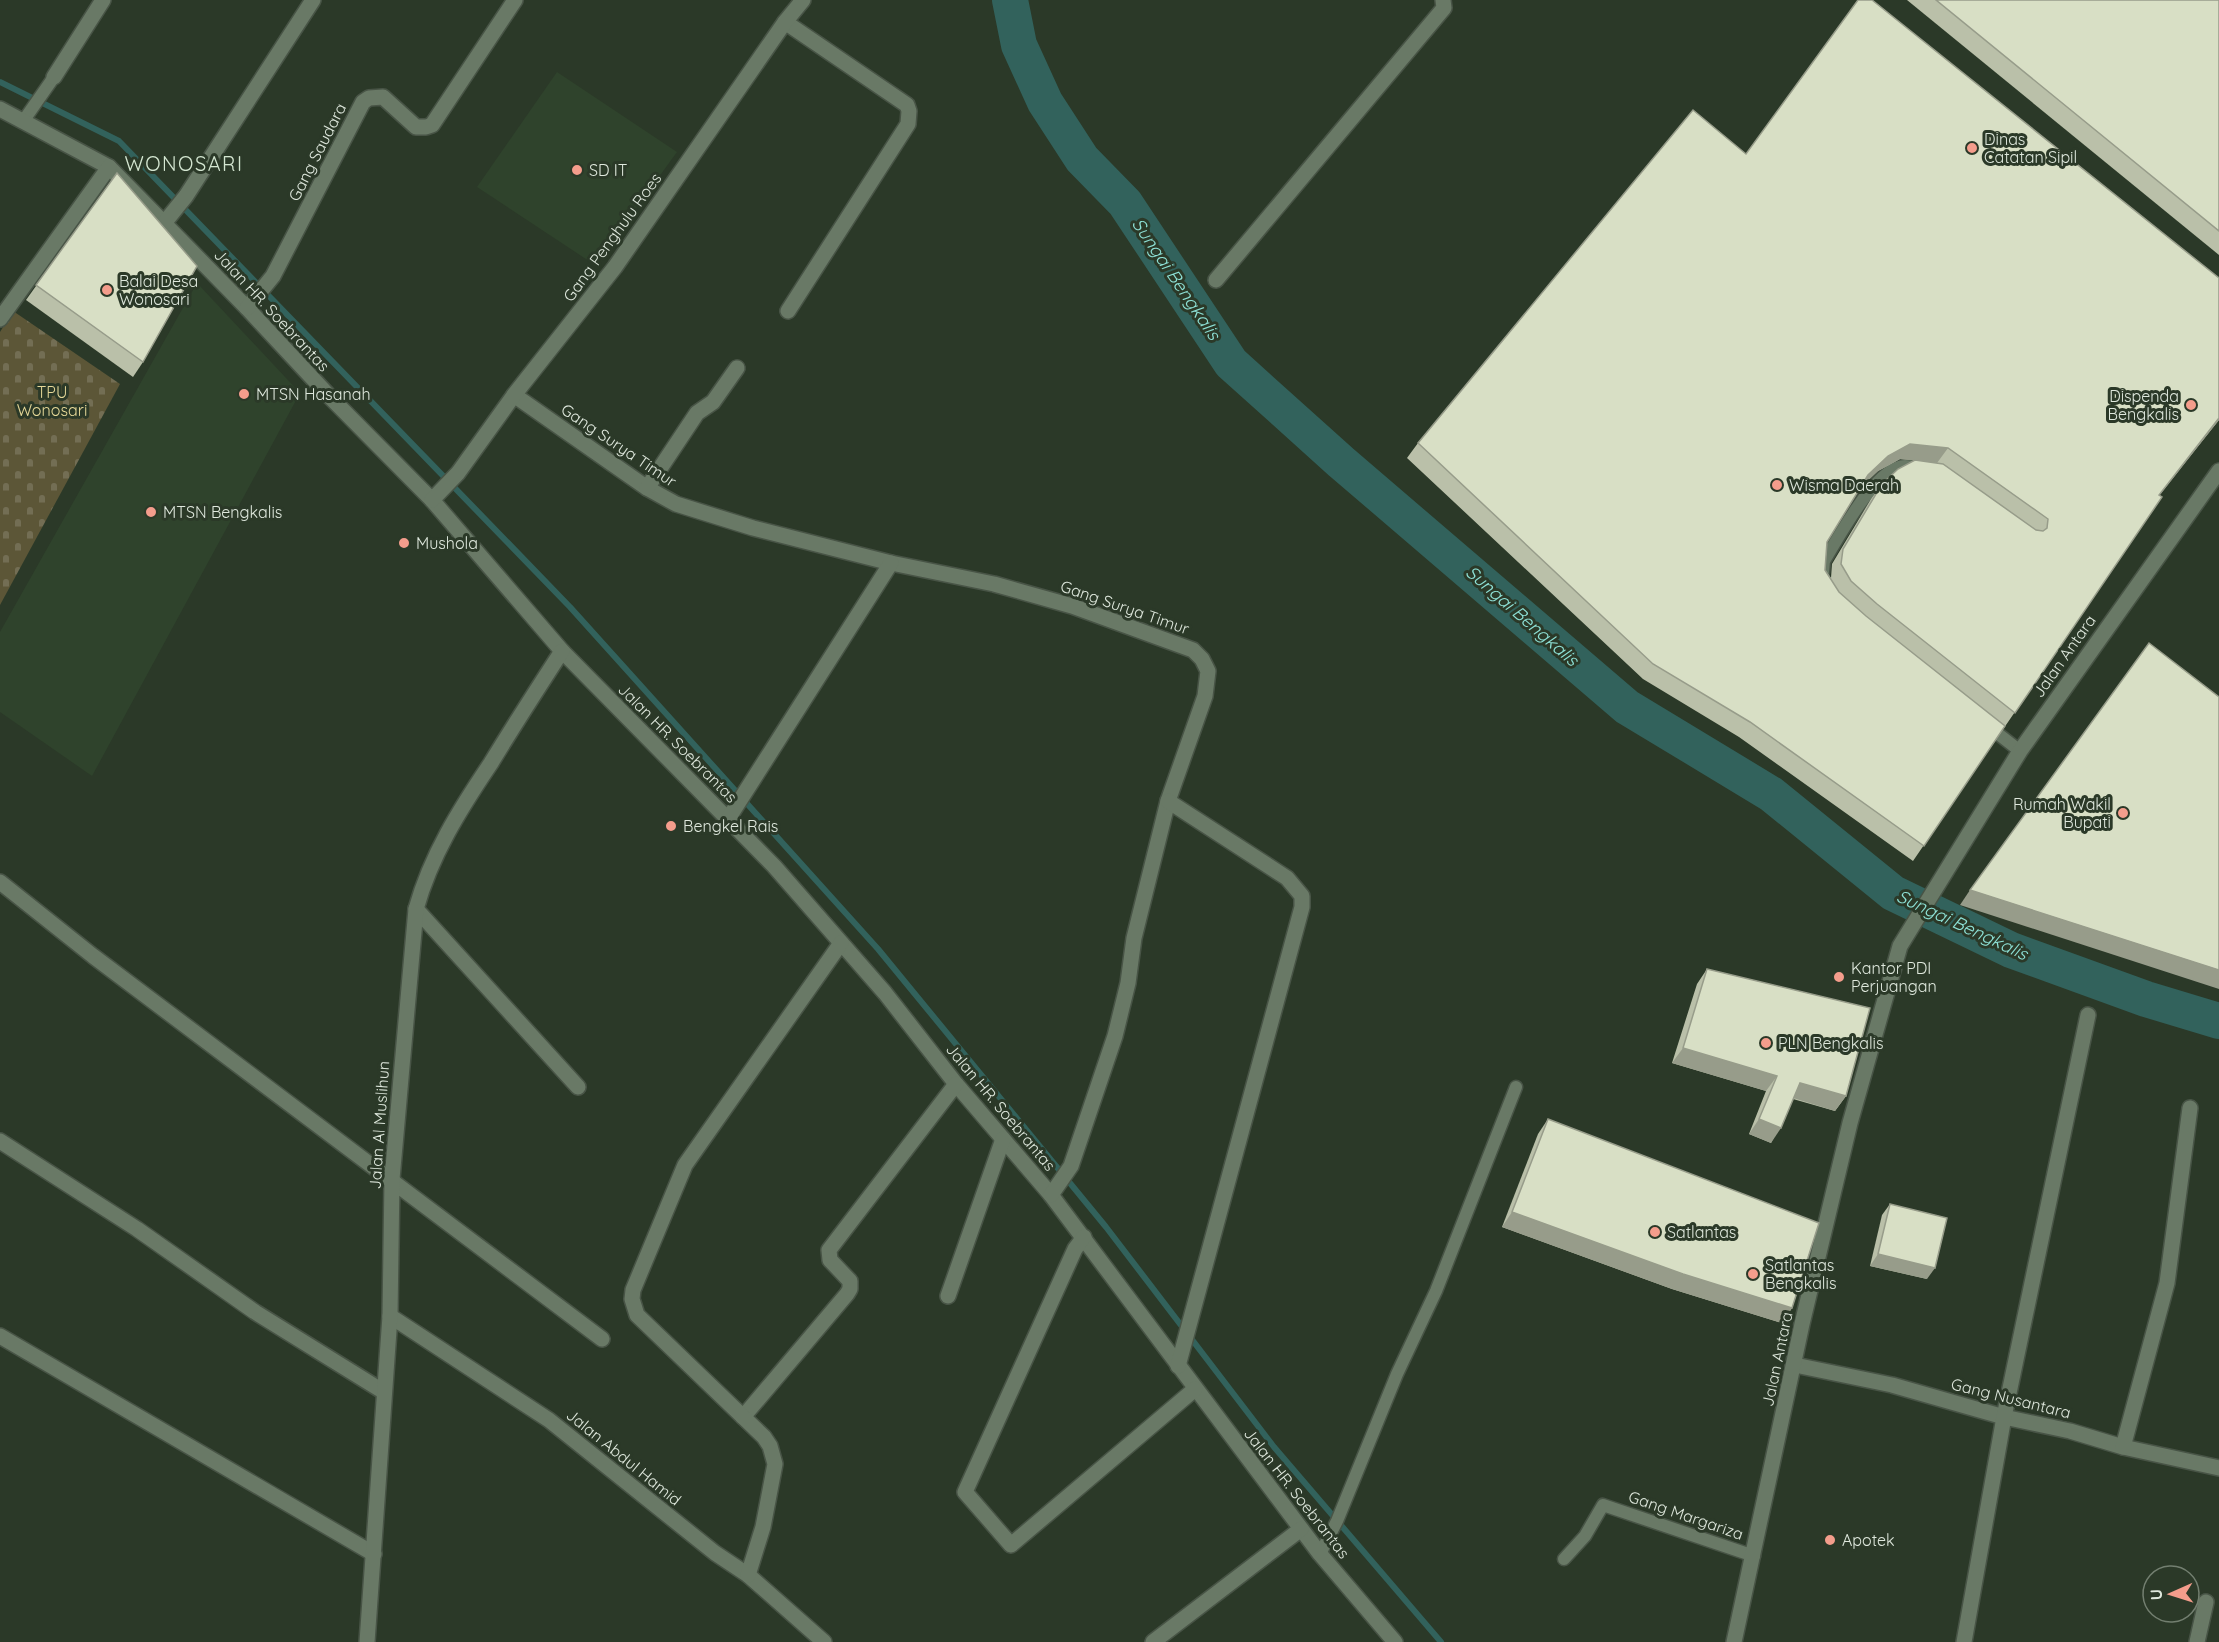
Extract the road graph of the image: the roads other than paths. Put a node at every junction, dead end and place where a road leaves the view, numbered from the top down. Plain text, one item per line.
1 (103, 0) edge
2 (313, 0) edge
3 (515, 0) edge
4 (803, 0) edge
5 (1443, 0) edge
6 (785, 22) junction
7 (54, 77) joint
8 (0, 109) edge
9 (27, 116) junction
10 (109, 167) junction
11 (170, 217) junction
12 (1216, 280) dead end
13 (247, 308) junction
14 (788, 311) dead end
15 (0, 319) edge
16 (737, 368) dead end
17 (514, 395) junction
18 (1936, 471) edge
19 (2219, 471) edge
20 (647, 488) junction
21 (438, 495) junction
22 (891, 563) junction
23 (1822, 581) edge
24 (562, 651) junction
25 (1982, 721) edge
26 (2020, 751) junction
27 (1168, 801) junction
28 (728, 819) junction
29 (0, 882) edge
30 (416, 909) junction
31 (841, 943) junction
32 (2088, 1015) dead end
33 (956, 1084) junction
34 (578, 1087) dead end
35 (1516, 1087) dead end
36 (2190, 1108) dead end
37 (1002, 1139) junction
38 (0, 1141) edge
39 (392, 1179) junction
40 (1055, 1190) junction
41 (1084, 1237) junction
42 (948, 1296) dead end
43 (390, 1316) junction
44 (0, 1336) edge
45 (602, 1339) dead end
46 (1795, 1365) junction
47 (1178, 1366) junction
48 (1195, 1389) junction
49 (384, 1392) junction
50 (743, 1417) junction
51 (2004, 1417) junction
52 (2123, 1447) junction
53 (2219, 1468) edge
54 (1302, 1529) junction
55 (1323, 1548) junction
56 (374, 1554) junction
57 (1754, 1556) junction
58 (1564, 1559) dead end
59 (748, 1575) junction
60 (2206, 1602) dead end
61 (367, 1642) edge
62 (824, 1642) edge
63 (1153, 1642) edge
64 (1395, 1642) edge
65 (1734, 1642) edge
66 (1964, 1642) edge
67 (2197, 1642) edge

1 - 7 street
2 - 11 street
3 - 13 street, Gang Saudara
4 - 6 street, Gang Penghulu Roes
5 - 12 street
6 - 14 street
6 - 17 street, Gang Penghulu Roes
7 - 9 lane
8 - 9 street, Jalan HR. Soebrantas
9 - 10 street, Jalan HR. Soebrantas
10 - 11 street, Jalan HR. Soebrantas
10 - 15 street
11 - 13 street, Jalan HR. Soebrantas
13 - 21 street, Jalan HR. Soebrantas
16 - 20 street
17 - 20 street, Gang Surya Timur
17 - 21 street, Gang Penghulu Roes
18 - 23 lane
19 - 26 street, Jalan Antara
20 - 22 street, Gang Surya Timur
21 - 24 street, Jalan HR. Soebrantas
22 - 27 street, Gang Surya Timur
22 - 28 street
24 - 28 street, Jalan HR. Soebrantas
24 - 30 street, Jalan Al Muslihun
25 - 26 lane
26 - 46 street, Jalan Antara
27 - 40 street, Gang Surya Timur
27 - 47 street
28 - 31 street, Jalan HR. Soebrantas
29 - 39 street
30 - 34 street
30 - 39 street, Jalan Al Muslihun
31 - 33 street, Jalan HR. Soebrantas
31 - 50 street
32 - 51 street
33 - 37 street, Jalan HR. Soebrantas
33 - 50 street
35 - 55 lane
36 - 52 street
37 - 40 street, Jalan HR. Soebrantas
37 - 42 street
38 - 49 street
39 - 43 street, Jalan Al Muslihun
39 - 45 street
40 - 41 street, Jalan HR. Soebrantas
41 - 47 street, Jalan HR. Soebrantas
41 - 48 street
43 - 49 street, Jalan Al Muslihun
43 - 59 street, Jalan Abdul Hamid
44 - 56 street
46 - 51 street, Gang Nusantara
46 - 57 street, Jalan Antara
47 - 48 street, Jalan HR. Soebrantas
48 - 54 street, Jalan HR. Soebrantas
49 - 56 street, Jalan Al Muslihun
50 - 59 street
51 - 52 street, Gang Nusantara
51 - 66 street
52 - 53 street, Gang Nusantara
54 - 55 street, Jalan HR. Soebrantas
54 - 63 street
55 - 64 street, Jalan HR. Soebrantas
56 - 61 street, Jalan Al Muslihun
57 - 58 lane, Gang Margariza
57 - 65 street, Jalan Antara
59 - 62 street, Jalan Abdul Hamid
60 - 67 street

